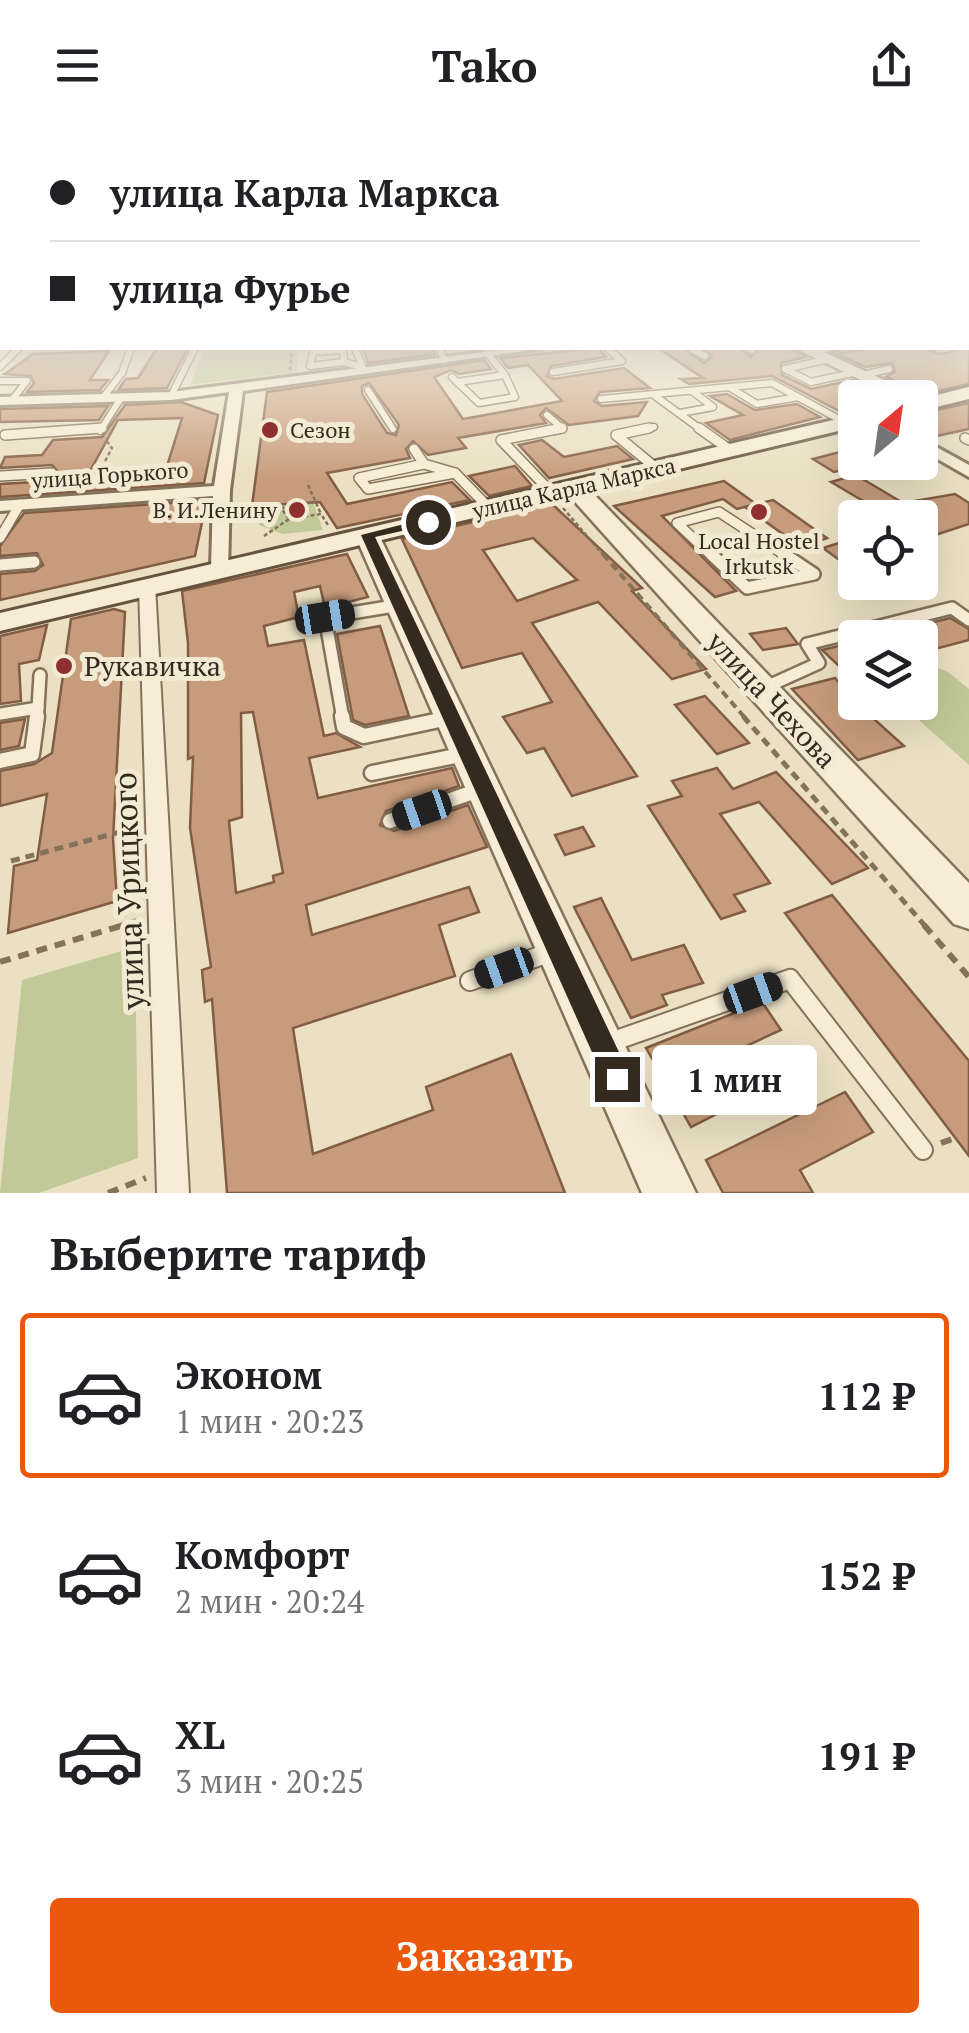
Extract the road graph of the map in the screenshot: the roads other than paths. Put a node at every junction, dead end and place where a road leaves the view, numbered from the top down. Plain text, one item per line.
1 (1, 381) edge
2 (116, 381) edge
3 (179, 381) edge
4 (286, 381) edge
5 (457, 381) edge
6 (507, 381) edge
7 (236, 388) junction
8 (728, 388) junction
9 (368, 390) dead end
10 (691, 390) junction
11 (969, 394) edge
12 (171, 396) junction
13 (655, 396) junction
14 (798, 397) junction
15 (121, 398) junction
16 (601, 398) dead end
17 (102, 399) junction
18 (938, 399) edge
19 (6, 401) edge
20 (680, 413) junction
21 (548, 415) dead end
22 (838, 416) edge
23 (838, 425) edge
24 (654, 428) dead end
25 (393, 429) dead end
26 (4, 436) dead end
27 (414, 450) dead end
28 (730, 450) junction
29 (938, 454) edge
30 (424, 464) junction
31 (656, 468) junction
32 (968, 471) edge
33 (52, 472) dead end
34 (455, 473) junction
35 (0, 476) edge
36 (222, 490) junction
37 (561, 494) junction
38 (20, 504) junction
39 (0, 506) edge
40 (489, 508) junction
41 (350, 533) junction
42 (0, 538) edge
43 (34, 562) dead end
44 (0, 564) edge
45 (221, 569) junction
46 (814, 574) joint
47 (147, 586) junction
48 (400, 605) junction
49 (323, 617) joint
50 (969, 620) edge
51 (0, 622) edge
52 (40, 675) dead end
53 (762, 689) junction
54 (38, 708) junction
55 (0, 714) edge
56 (452, 717) junction
57 (0, 761) edge
58 (478, 770) junction
59 (372, 773) dead end
60 (390, 821) dead end
61 (969, 911) edge
62 (559, 949) junction
63 (470, 981) dead end
64 (602, 1044) junction
65 (923, 1150) dead end
66 (173, 1193) edge
67 (669, 1193) edge

1 - 19 lane
2 - 17 lane
3 - 12 lane
4 - 7 street
5 - 6 lane
7 - 12 street
7 - 36 street
8 - 10 lane
8 - 14 lane
8 - 14 lane
9 - 25 lane
10 - 13 lane
10 - 20 lane
11 - 18 main road
12 - 15 street
13 - 16 lane
13 - 20 lane
14 - 22 lane
15 - 17 street
15 - 26 lane
17 - 19 street
20 - 28 lane
21 - 37 lane
23 - 28 main road, улица Карла Маркса
24 - 31 lane
27 - 30 lane
28 - 31 main road, улица Карла Маркса
29 - 32 street
30 - 34 lane
30 - 34 lane
31 - 37 main road, улица Карла Маркса
33 - 35 lane
34 - 40 lane
36 - 38 street, улица Горького
36 - 45 street
37 - 40 main road, улица Карла Маркса
37 - 53 street, улица Чехова
38 - 39 street, улица Горького
38 - 42 lane
40 - 41 main road, улица Карла Маркса
41 - 45 main road, улица Карла Маркса
41 - 48 street
43 - 44 lane
45 - 47 main road, улица Карла Маркса
46 - 46 lane
47 - 51 main road, улица Карла Маркса
47 - 66 street, улица Урицкого
48 - 49 lane
48 - 56 street
49 - 56 lane
50 - 53 lane
52 - 54 lane
53 - 61 street, улица Чехова
54 - 55 lane
54 - 57 lane
56 - 58 street
58 - 59 lane
58 - 60 lane
58 - 62 street
62 - 63 lane
62 - 64 street
64 - 65 lane
64 - 67 street

